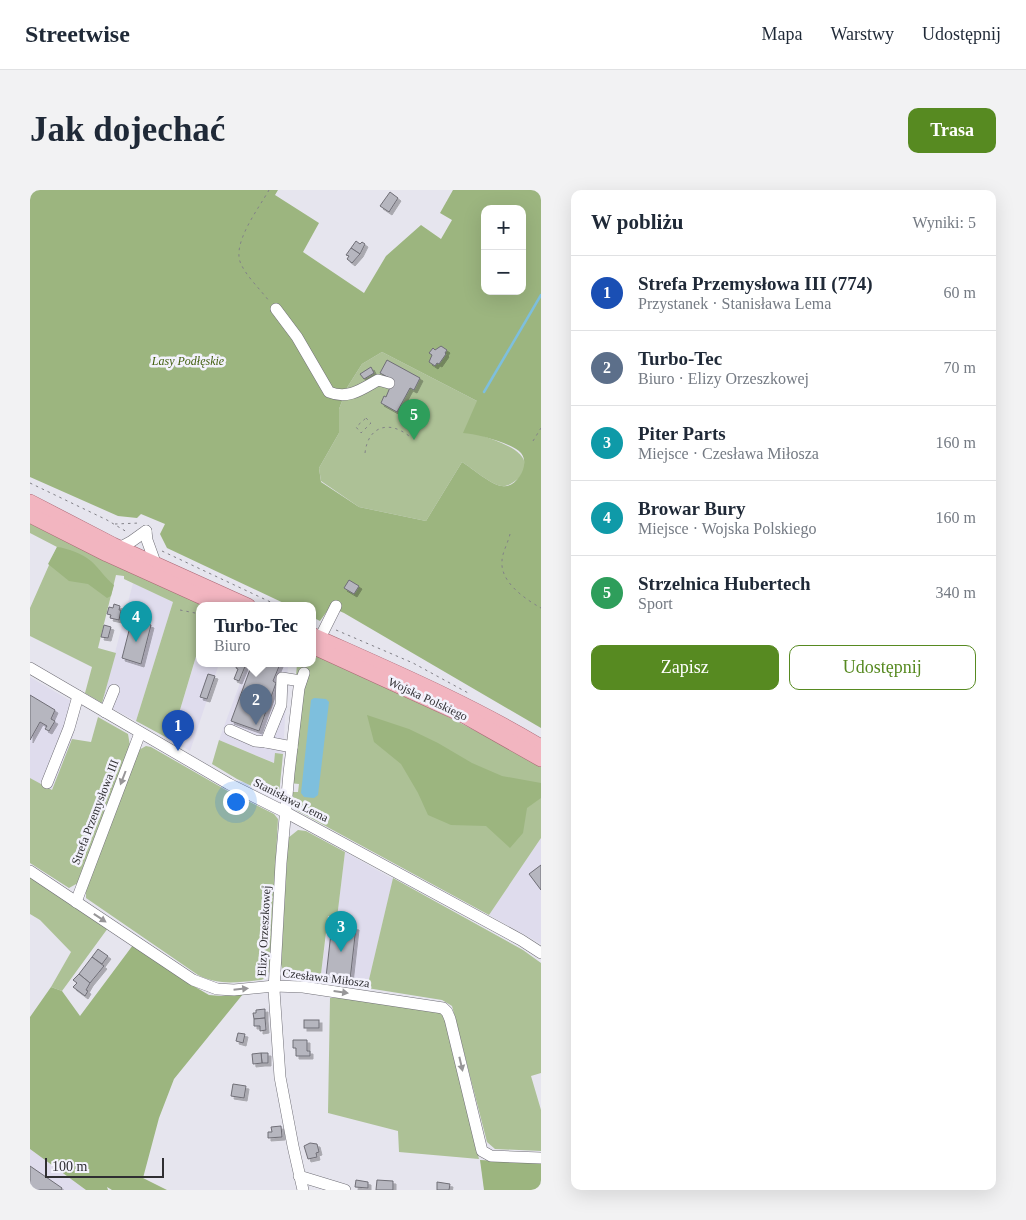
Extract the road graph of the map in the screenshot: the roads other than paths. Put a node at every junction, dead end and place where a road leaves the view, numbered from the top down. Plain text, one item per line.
1 (276, 309) road end
2 (389, 383) dead end
3 (30, 502) edge
4 (30, 514) edge
5 (119, 548) junction
6 (156, 565) junction
7 (211, 602) edge
8 (239, 602) edge
9 (336, 606) dead end
10 (317, 636) edge
11 (30, 668) edge
12 (114, 690) dead end
13 (78, 696) junction
14 (105, 712) junction
15 (230, 730) dead end
16 (140, 733) junction
17 (266, 742) junction
18 (292, 747) junction
19 (541, 747) edge
20 (541, 759) edge
21 (47, 783) dead end
22 (287, 812) junction
23 (30, 871) edge
24 (76, 902) junction
25 (541, 953) edge
26 (274, 986) junction
27 (541, 1158) edge
28 (299, 1176) junction
29 (303, 1190) edge
30 (346, 1190) edge

1 - 2 street
3 - 5 main road
4 - 7 main road
5 - 6 main road
5 - 6 street
6 - 8 main road
9 - 10 street
10 - 19 main road, Wojska Polskiego
10 - 20 main road, Wojska Polskiego
11 - 13 street, Stanisława Lema
12 - 14 street
13 - 14 street, Stanisława Lema
13 - 21 street
14 - 16 street, Stanisława Lema
15 - 17 street
16 - 22 street, Stanisława Lema
16 -> 24 street, Strefa Przemysłowa III
17 - 18 street
17 - 18 street, Elizy Orzeszkowej
18 - 22 street, Elizy Orzeszkowej
22 - 25 street, Stanisława Lema
22 - 26 street, Elizy Orzeszkowej
23 - 24 street, Czesława Miłosza
24 -> 26 street, Czesława Miłosza
26 -> 27 street, Czesława Miłosza
26 - 28 street, Elizy Orzeszkowej
28 - 29 street, Elizy Orzeszkowej
28 - 30 street

